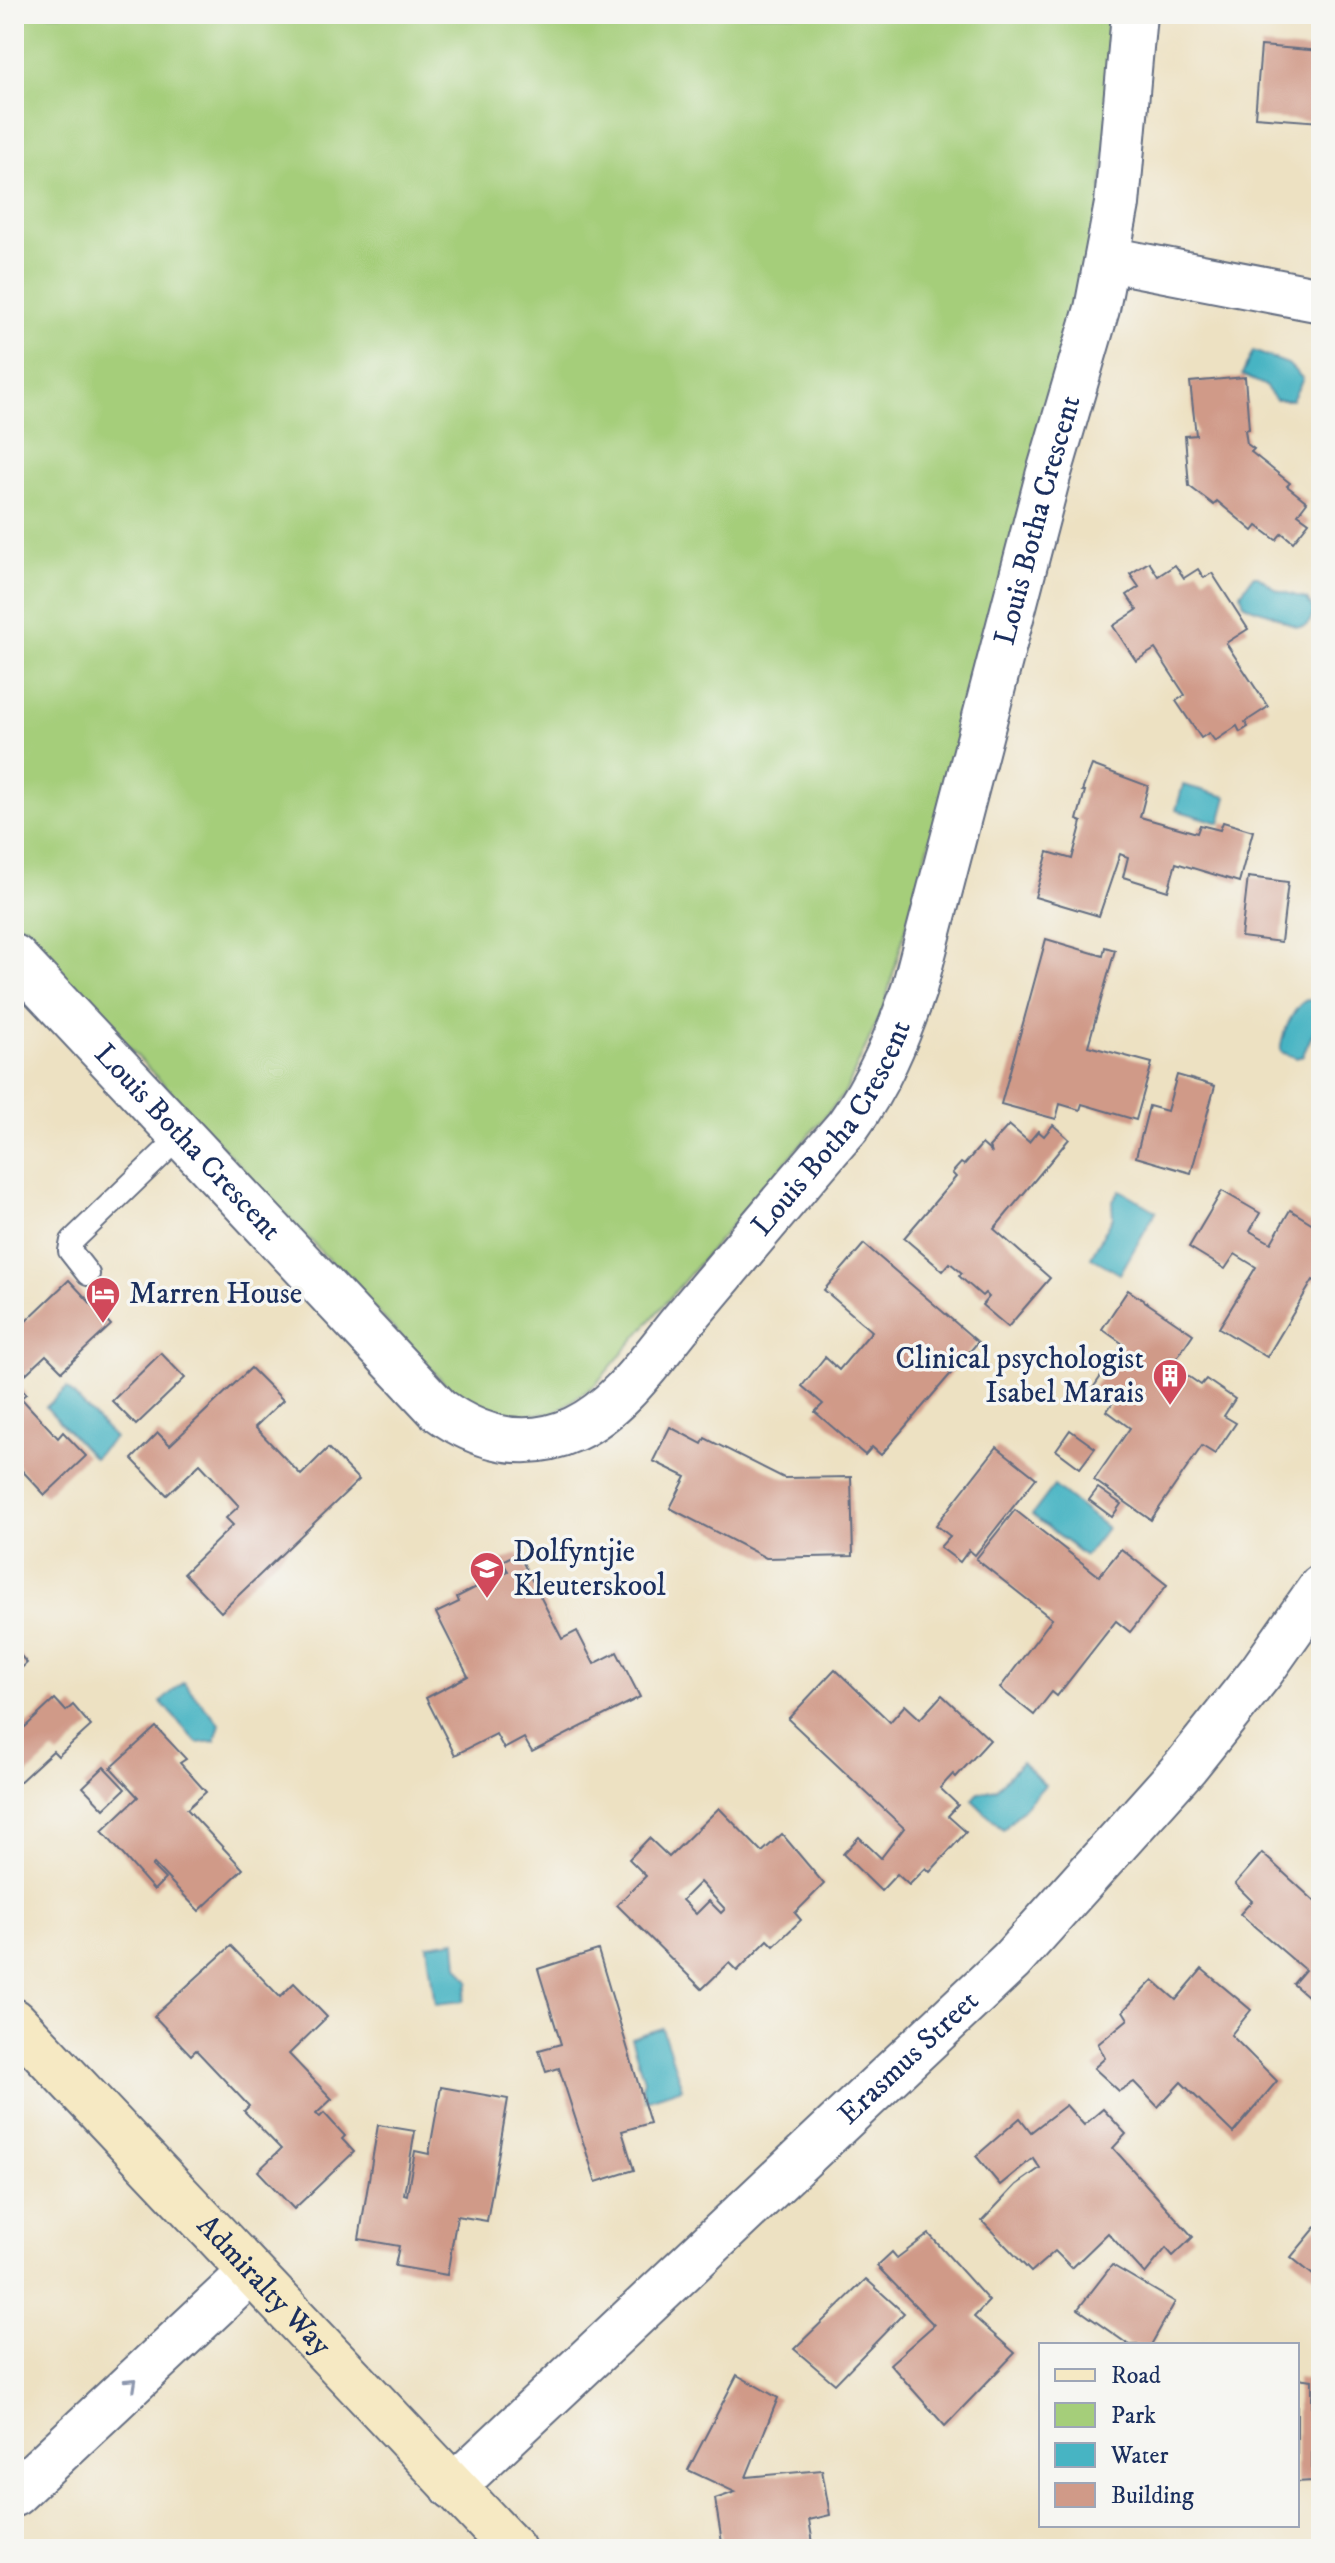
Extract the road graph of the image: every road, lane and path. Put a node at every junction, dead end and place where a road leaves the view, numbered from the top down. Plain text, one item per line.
1 (1134, 14) edge
2 (1108, 259) junction
3 (1321, 300) edge
4 (14, 957) edge
5 (181, 1136) junction
6 (88, 1274) dead end
7 (1321, 1587) edge
8 (14, 2021) edge
9 (250, 2273) junction
10 (453, 2487) junction
11 (14, 2494) edge
12 (513, 2549) edge

1 - 2 street, Louis Botha Crescent
2 - 3 street
2 - 5 street, Louis Botha Crescent
4 - 5 street, Louis Botha Crescent
5 - 6 lane
7 - 10 street, Erasmus Street
8 - 9 main road, Admiralty Way
9 - 10 main road, Admiralty Way
11 -> 9 street
10 - 12 main road, Admiralty Way

